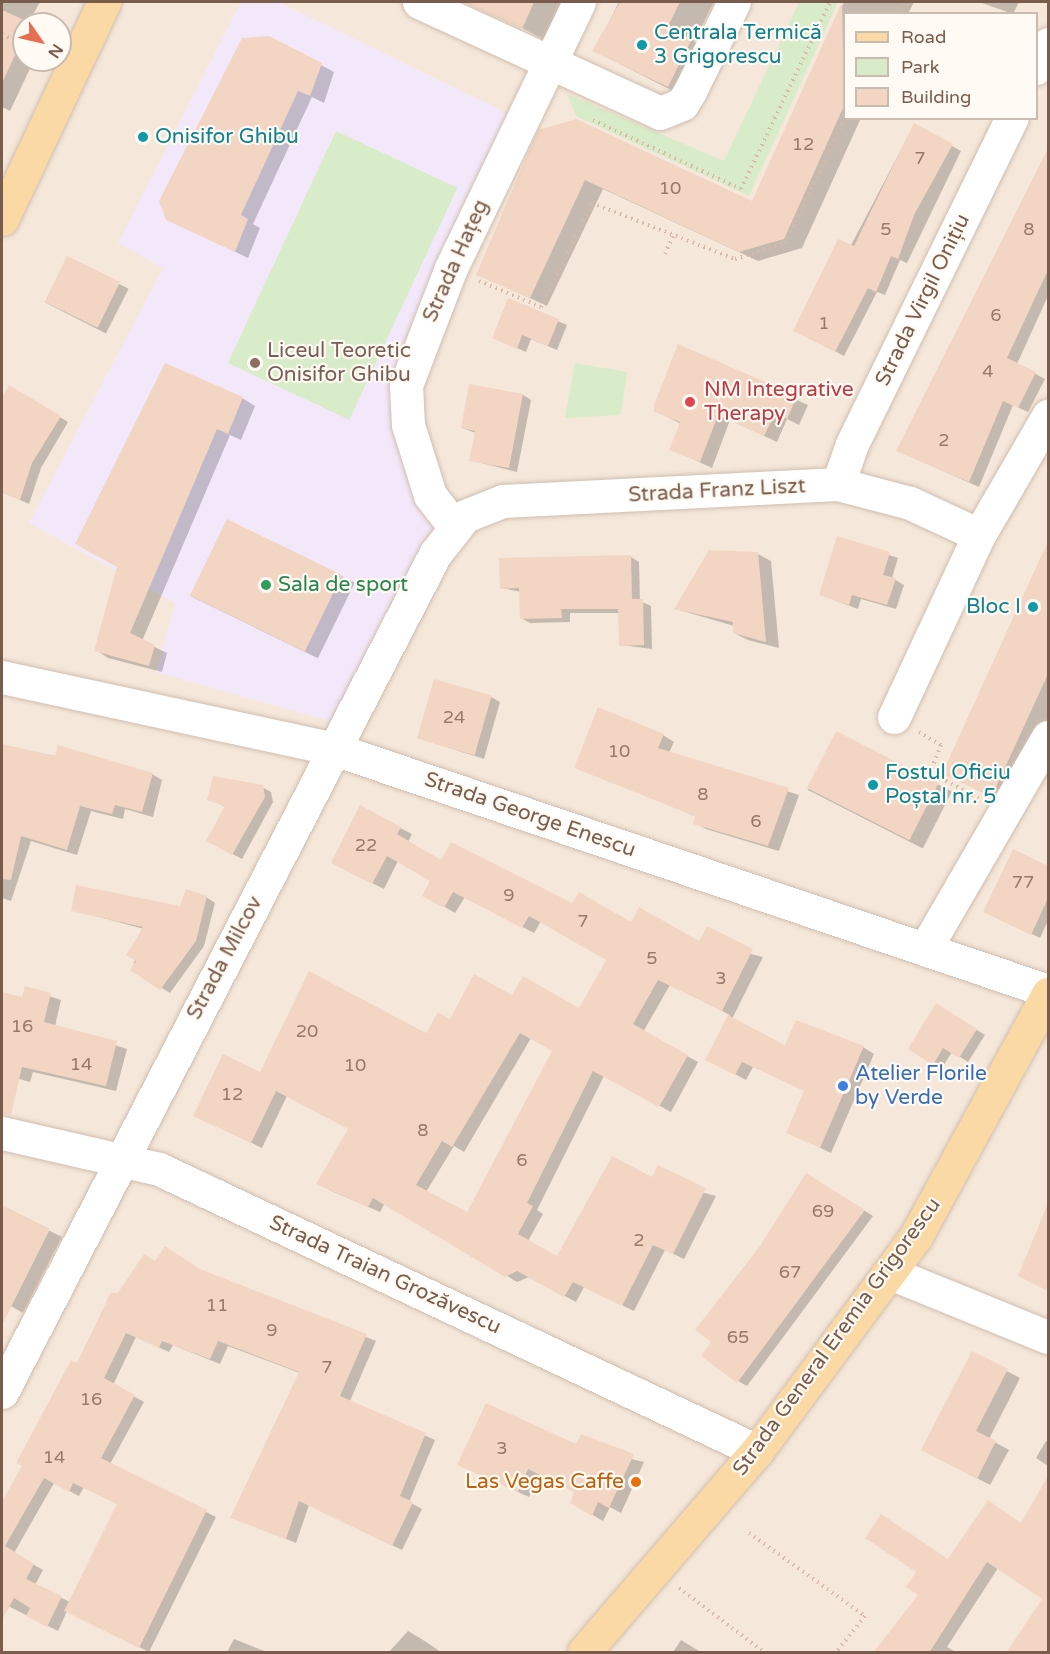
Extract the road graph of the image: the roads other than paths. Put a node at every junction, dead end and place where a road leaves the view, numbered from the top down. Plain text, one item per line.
1 (104, 2) edge
2 (419, 2) edge
3 (579, 2) edge
4 (734, 2) edge
5 (1048, 44) edge
6 (547, 59) junction
7 (1038, 65) edge
8 (1011, 120) edge
9 (2, 219) edge
10 (1048, 416) edge
11 (838, 484) junction
12 (454, 526) junction
13 (979, 535) junction
14 (2, 677) edge
15 (894, 717) road end
16 (1048, 737) edge
17 (334, 749) junction
18 (925, 949) junction
19 (1048, 993) edge
20 (2, 1133) edge
21 (120, 1157) junction
22 (890, 1273) junction
23 (1048, 1337) edge
24 (2, 1392) edge
25 (757, 1451) junction
26 (584, 1653) edge

1 - 9 main road
2 - 6 street
3 - 6 street, Strada Hațeg
4 - 6 street
5 - 7 street
6 - 12 street, Strada Hațeg
8 - 11 street, Strada Virgil Onițiu
10 - 13 street
11 - 12 street, Strada Franz Liszt
11 - 13 street, Strada Franz Liszt
12 - 17 street, Strada Milcov
13 - 15 street
14 - 17 street, Strada George Enescu
16 - 18 street
17 - 18 street, Strada George Enescu
17 - 21 street, Strada Milcov
18 - 19 street, Strada George Enescu
19 - 22 main road, Strada General Eremia Grigorescu
20 - 21 street, Strada Traian Grozăvescu
21 - 24 street, Strada Milcov
21 - 25 street, Strada Traian Grozăvescu
22 - 23 street
22 - 25 main road, Strada General Eremia Grigorescu
25 - 26 main road, Strada General Eremia Grigorescu

